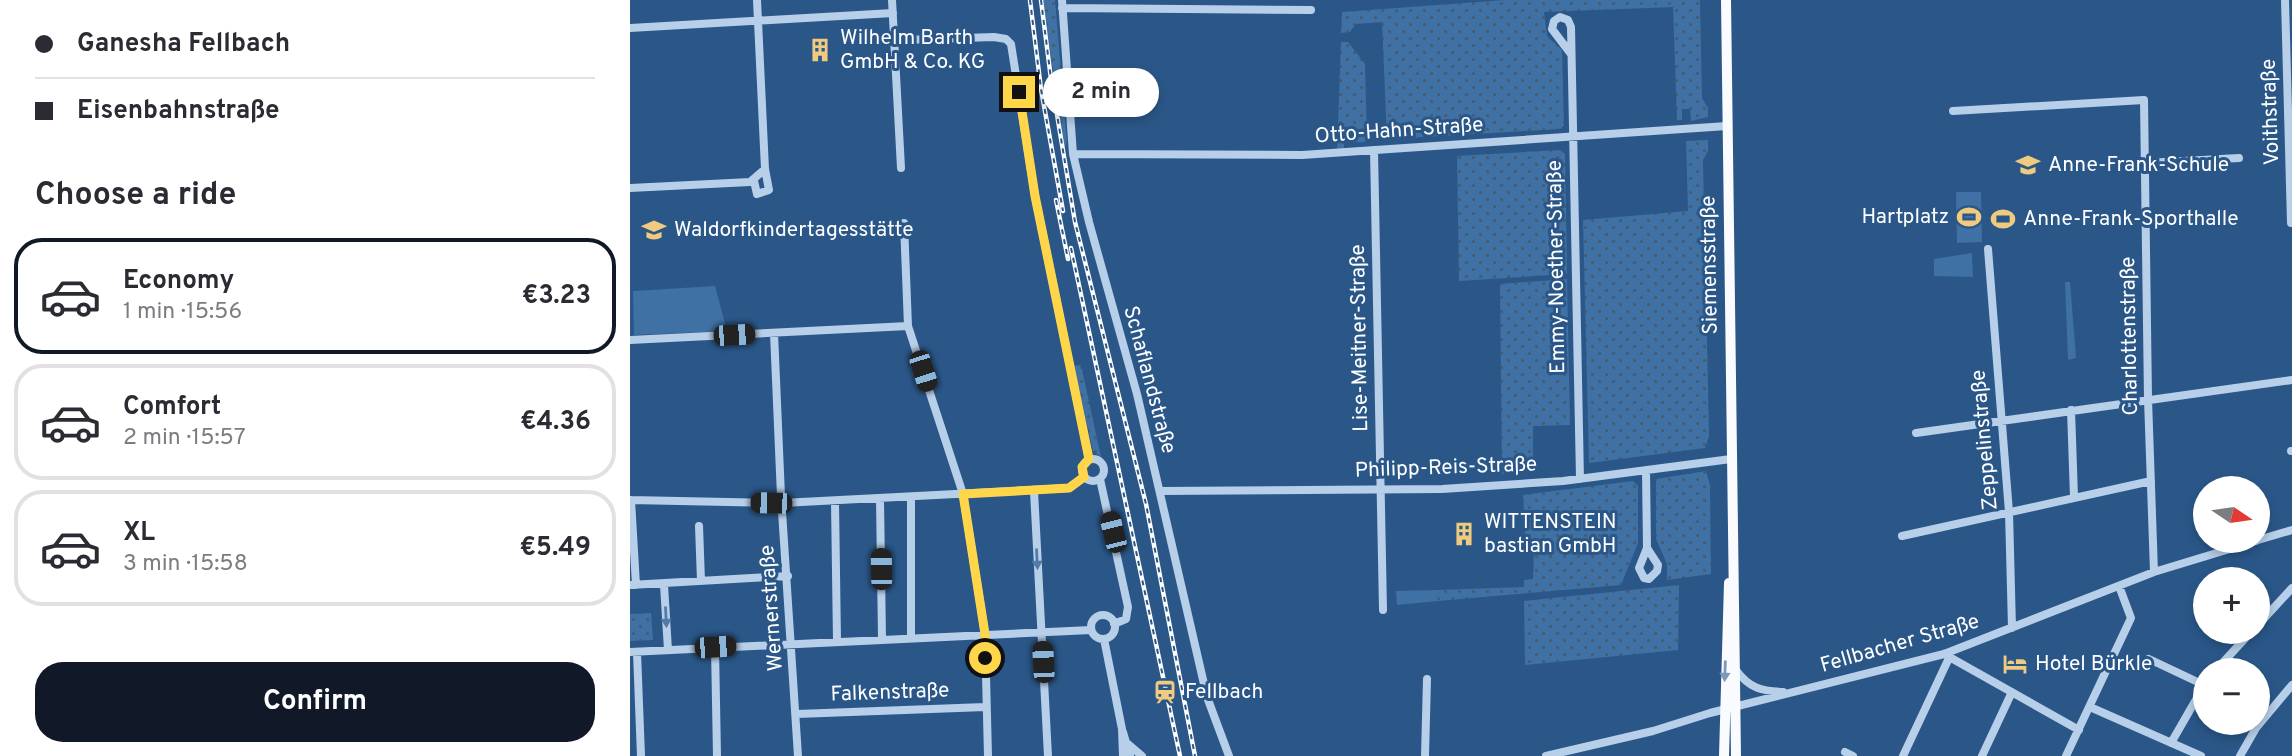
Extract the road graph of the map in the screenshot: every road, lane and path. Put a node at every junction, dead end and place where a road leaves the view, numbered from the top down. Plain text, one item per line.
1 (757, 0) edge
2 (892, 0) edge
3 (1726, 0) edge
4 (2285, 0) edge
5 (1062, 4) edge
6 (1311, 10) dead end
7 (893, 13) junction
8 (757, 21) junction
9 (630, 28) edge
10 (895, 36) junction
11 (1571, 54) dead end
12 (2290, 88) edge
13 (1953, 111) dead end
14 (1727, 126) junction
15 (1572, 137) junction
16 (1374, 150) junction
17 (1073, 154) junction
18 (2239, 159) dead end
19 (2146, 163) junction
20 (901, 168) dead end
21 (765, 169) junction
22 (752, 181) junction
23 (630, 188) edge
24 (904, 223) dead end
25 (2291, 225) edge
26 (1988, 249) dead end
27 (908, 326) junction
28 (774, 333) junction
29 (630, 340) edge
30 (2292, 380) edge
31 (2148, 399) junction
32 (2071, 410) junction
33 (2001, 421) junction
34 (1916, 433) dead end
35 (1089, 459) junction
36 (1731, 459) junction
37 (1646, 470) junction
38 (1084, 477) junction
39 (1100, 479) junction
40 (1580, 479) junction
41 (2151, 481) junction
42 (1380, 490) junction
43 (1034, 491) junction
44 (1160, 491) junction
45 (963, 494) junction
46 (911, 497) junction
47 (2074, 497) junction
48 (880, 499) junction
49 (631, 500) edge
50 (835, 502) junction
51 (782, 503) junction
52 (2009, 512) junction
53 (699, 526) dead end
54 (1731, 530) junction
55 (2292, 530) edge
56 (1902, 536) dead end
57 (2270, 536) edge
58 (1647, 548) dead end
59 (2215, 553) edge
60 (2154, 572) junction
61 (788, 576) junction
62 (701, 581) junction
63 (633, 585) edge
64 (664, 585) junction
65 (2119, 586) junction
66 (2292, 588) edge
67 (1383, 610) dead end
68 (2270, 612) edge
69 (1114, 624) junction
70 (2012, 628) junction
71 (1091, 630) junction
72 (1041, 632) junction
73 (985, 634) junction
74 (911, 638) junction
75 (883, 639) junction
76 (1104, 639) junction
77 (837, 641) junction
78 (793, 642) junction
79 (2240, 644) edge
80 (715, 647) junction
81 (668, 650) junction
82 (633, 652) edge
83 (1947, 656) junction
84 (2227, 658) edge
85 (2150, 659) dead end
86 (1736, 670) junction
87 (1427, 678) dead end
88 (2193, 680) edge
89 (2292, 685) edge
90 (2012, 692) junction
91 (1789, 693) junction
92 (2193, 704) edge
93 (985, 707) junction
94 (1737, 707) junction
95 (2090, 707) junction
96 (1725, 709) junction
97 (797, 714) junction
98 (630, 723) edge
99 (640, 723) junction
100 (1122, 729) junction
101 (2079, 730) junction
102 (2171, 743) junction
103 (1128, 744) junction
104 (641, 756) edge
105 (717, 756) edge
106 (798, 756) edge
107 (988, 756) edge
108 (1048, 756) edge
109 (1123, 756) edge
110 (1130, 756) edge
111 (1142, 756) edge
112 (1229, 756) edge
113 (1425, 756) edge
114 (1546, 756) edge
115 (1724, 756) edge
116 (1736, 756) edge
117 (1903, 756) edge
118 (1982, 756) edge
119 (2066, 756) edge
120 (2201, 756) edge
121 (2240, 756) edge

1 - 8 street
2 - 7 street
3 - 14 main road, Siemensstraße
4 - 12 street, Voithstraße
5 - 6 street, Schaflandstraße
5 - 17 street, Schaflandstraße
7 - 8 street
7 - 10 street
8 - 9 street
8 - 21 street
10 - 20 street
10 - 35 street
11 - 15 street, Emmy-Noether-Straße
12 - 25 street, Voithstraße
13 - 19 street, Charlottenstraße
14 - 15 street, Otto-Hahn-Straße
14 - 36 main road, Siemensstraße
15 - 16 street, Otto-Hahn-Straße
15 - 40 street, Emmy-Noether-Straße
16 - 17 street, Otto-Hahn-Straße
16 - 42 street, Lise-Meitner-Straße
17 - 44 street, Schaflandstraße
18 - 19 street
19 - 31 street, Charlottenstraße
21 - 22 street
21 - 22 street
22 - 23 street
24 - 27 street
26 - 33 street, Zeppelinstraße
27 - 28 street
27 - 45 street
28 - 29 street
28 - 51 street, Wernerstraße
30 - 31 street
31 - 32 street
31 - 41 street, Charlottenstraße
32 - 33 street
32 - 47 street
33 - 34 street
33 - 52 street, Zeppelinstraße
35 - 38 street
35 - 39 street
36 - 37 street, Philipp-Reis-Straße
36 - 54 main road, Siemensstraße
37 - 40 street, Philipp-Reis-Straße
37 - 58 street
38 - 39 street
38 - 43 street
39 - 69 street
40 - 42 street, Philipp-Reis-Straße
41 - 47 street
41 - 60 street, Charlottenstraße
42 - 44 street, Philipp-Reis-Straße
42 - 67 street, Lise-Meitner-Straße
43 - 45 street
43 -> 72 street
44 - 112 street, Schaflandstraße
45 - 46 street
45 - 73 street
46 - 48 street
46 - 74 street
47 - 52 street
48 - 50 street
48 - 75 street
49 - 51 street
49 - 63 street
50 - 51 street
50 - 77 street
51 - 61 street, Wernerstraße
52 - 56 street
52 - 70 street, Zeppelinstraße
53 - 62 street
54 - 86 main road, Siemensstraße
54 -> 96 main road, Siemensstraße
55 - 57 street, Fellbacher Straße
59 - 60 street, Fellbacher Straße
60 - 65 street, Fellbacher Straße
61 - 62 street
61 - 78 street, Wernerstraße
62 - 64 street
63 - 64 street
64 -> 81 street
65 - 70 street, Fellbacher Straße
65 - 95 street
66 - 68 street
69 - 71 street
69 - 76 street
70 - 83 street, Fellbacher Straße
71 - 72 street
71 - 76 street
72 - 73 street
72 - 108 street
73 - 74 street
73 - 93 street
74 - 75 street
75 - 77 street
76 - 100 street
77 - 78 street
78 - 80 street
78 - 97 street, Wernerstraße
79 - 84 street
80 - 81 street
80 - 105 street
81 - 82 street
82 - 99 street
83 - 90 street
83 - 91 street, Fellbacher Straße
83 - 117 street
85 - 88 street
86 - 91 street
86 - 94 main road, Siemensstraße
87 - 113 street
89 - 121 street
90 - 101 street
90 - 118 street
91 - 94 street, Fellbacher Straße
92 - 102 street
93 - 97 street, Falkenstraße
93 - 107 street
94 - 96 street, Fellbacher Straße
94 - 116 main road, Siemensstraße
95 - 101 street
95 - 102 street
96 - 114 street, Fellbacher Straße
96 - 115 main road, Siemensstraße
97 - 106 street, Wernerstraße
98 - 99 street
99 - 104 street
100 - 103 street
100 - 109 street
101 - 119 street
102 - 120 street
103 - 110 street
103 - 111 street

